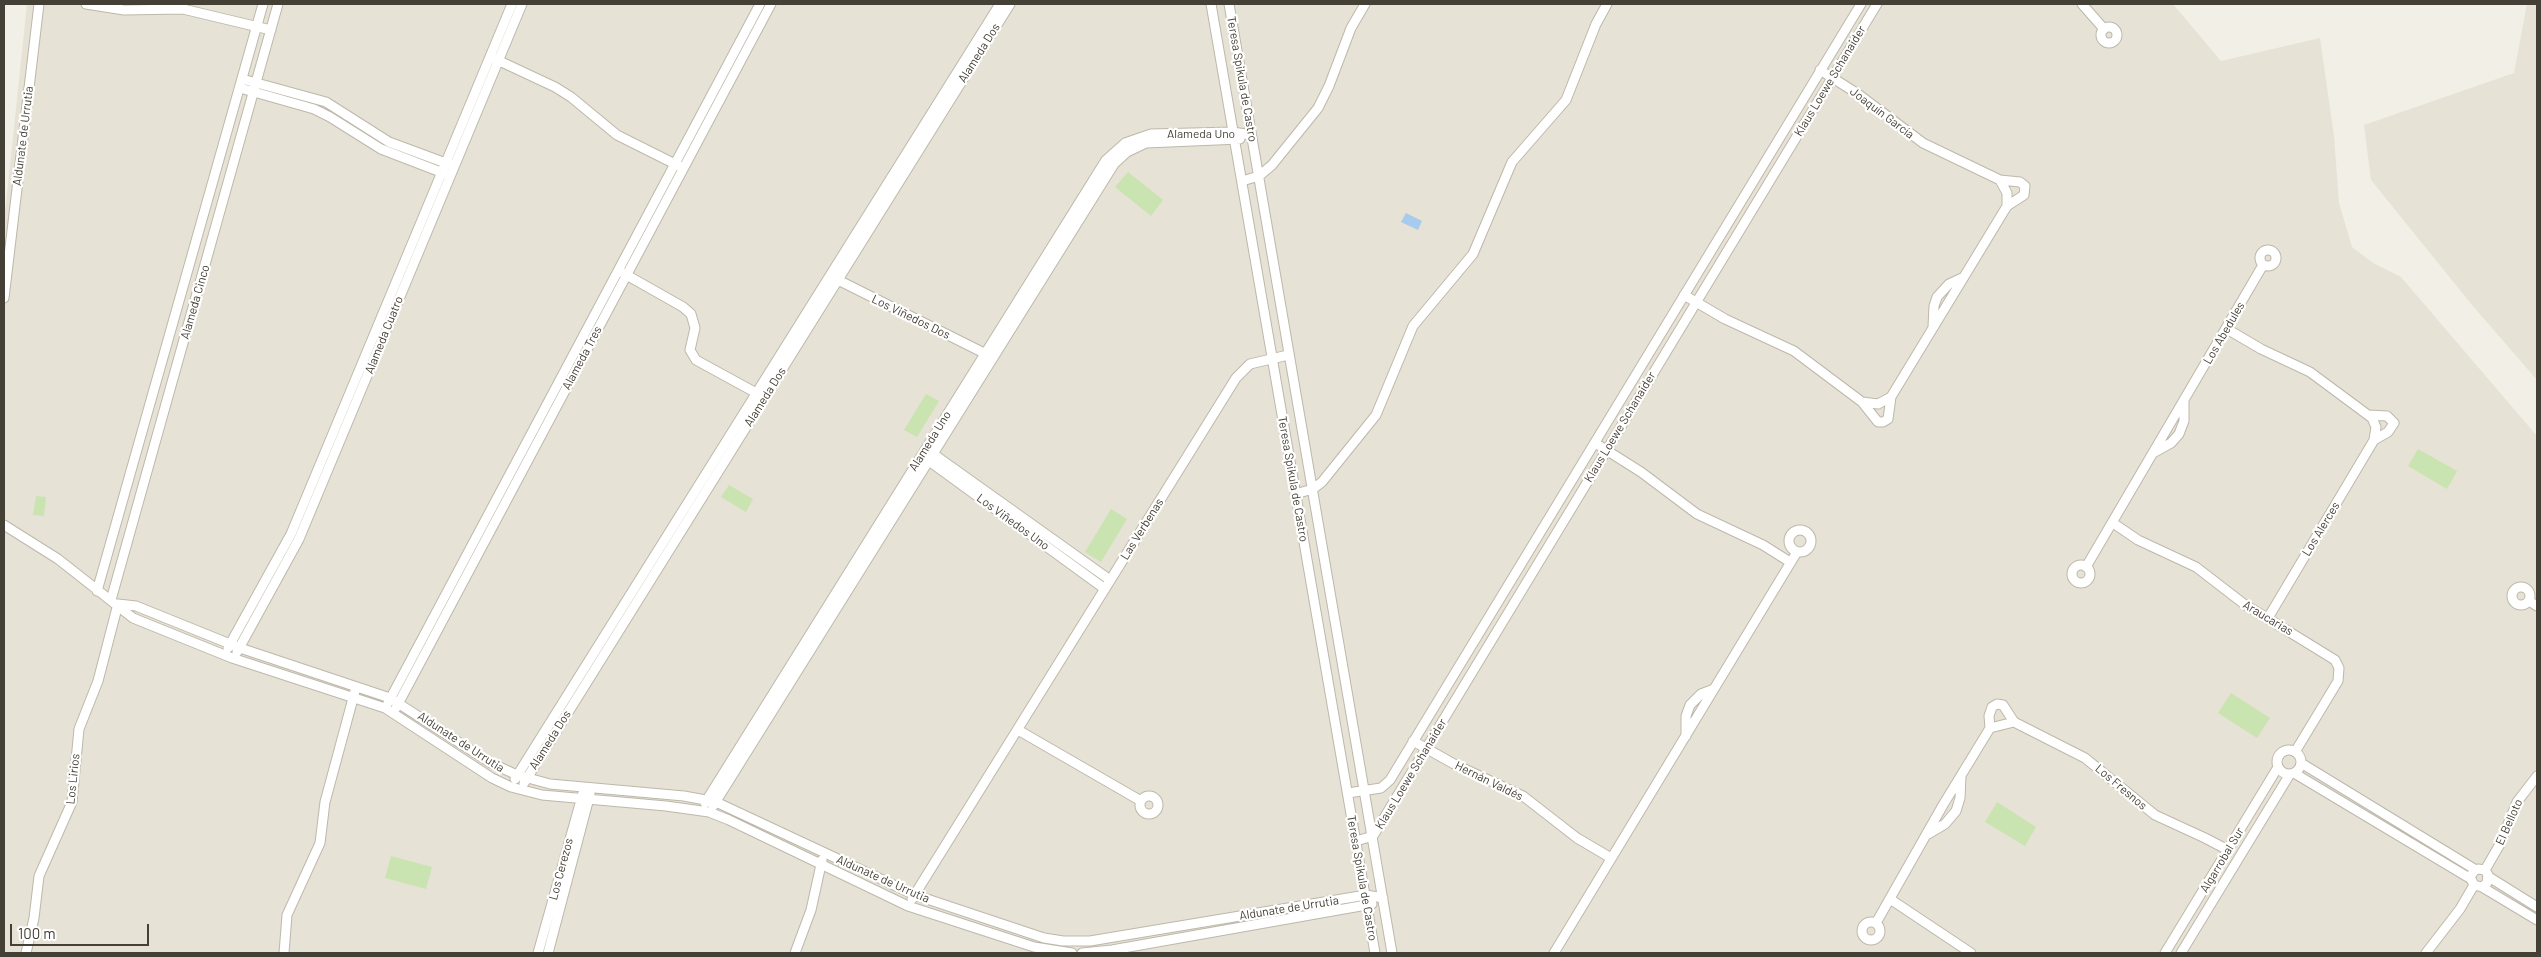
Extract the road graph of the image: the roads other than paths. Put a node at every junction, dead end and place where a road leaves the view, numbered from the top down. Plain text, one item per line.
1 (38, 4) edge
2 (86, 4) edge
3 (263, 4) edge
4 (278, 4) edge
5 (512, 4) edge
6 (522, 4) edge
7 (760, 4) edge
8 (770, 4) edge
9 (1000, 4) edge
10 (1010, 4) edge
11 (1211, 4) edge
12 (1228, 4) edge
13 (1365, 4) edge
14 (1607, 4) edge
15 (1861, 4) edge
16 (1877, 4) edge
17 (2082, 4) edge
18 (257, 26) junction
19 (2104, 29) dead end
20 (271, 30) junction
21 (494, 59) junction
22 (1820, 70) junction
23 (242, 78) junction
24 (1832, 78) junction
25 (256, 82) junction
26 (240, 88) junction
27 (254, 92) junction
28 (1251, 135) junction
29 (1234, 136) junction
30 (450, 164) junction
31 (679, 166) junction
32 (446, 174) junction
33 (1259, 176) junction
34 (2000, 180) junction
35 (1242, 181) junction
36 (2007, 206) junction
37 (2264, 266) dead end
38 (622, 273) junction
39 (829, 276) junction
40 (1964, 277) junction
41 (838, 280) junction
42 (1684, 295) junction
43 (4, 298) edge
44 (1696, 303) junction
45 (1933, 327) junction
46 (2227, 329) junction
47 (1288, 355) junction
48 (990, 356) junction
49 (1272, 358) junction
50 (756, 392) junction
51 (765, 397) junction
52 (1891, 397) junction
53 (2184, 401) junction
54 (1862, 402) junction
55 (2368, 415) junction
56 (2374, 440) junction
57 (1594, 443) junction
58 (1606, 450) junction
59 (923, 451) junction
60 (2153, 453) junction
61 (932, 458) junction
62 (1313, 489) junction
63 (1295, 494) junction
64 (2113, 523) junction
65 (4, 525) edge
66 (1797, 552) dead end
67 (1790, 562) junction
68 (2086, 567) dead end
69 (1110, 580) junction
70 (1105, 589) junction
71 (98, 591) junction
72 (2529, 601) dead end
73 (114, 602) junction
74 (2537, 606) edge
75 (2268, 618) junction
76 (230, 644) junction
77 (240, 648) junction
78 (228, 657) junction
79 (356, 686) junction
80 (1714, 689) junction
81 (353, 697) junction
82 (394, 700) junction
83 (389, 710) junction
84 (2014, 722) junction
85 (1990, 728) junction
86 (1018, 730) junction
87 (1686, 736) junction
88 (1414, 741) junction
89 (1427, 749) junction
90 (2295, 752) junction
91 (2301, 763) junction
92 (2278, 767) junction
93 (2292, 774) junction
94 (516, 776) junction
95 (1961, 776) junction
96 (2537, 776) edge
97 (526, 778) junction
98 (511, 786) junction
99 (588, 786) junction
100 (520, 790) junction
101 (1365, 791) junction
102 (1348, 793) junction
103 (585, 799) junction
104 (712, 800) junction
105 (1141, 801) dead end
106 (704, 811) junction
107 (1928, 834) junction
108 (1373, 836) junction
109 (1356, 841) junction
110 (2228, 850) junction
111 (824, 852) junction
112 (1611, 858) junction
113 (821, 863) junction
114 (2483, 872) junction
115 (2476, 884) junction
116 (915, 895) junction
117 (1366, 895) junction
118 (1383, 898) junction
119 (1890, 899) junction
120 (908, 906) junction
121 (1368, 906) junction
122 (2537, 907) edge
123 (2537, 920) edge
124 (1876, 923) dead end
125 (1066, 941) junction
126 (26, 953) edge
127 (284, 953) edge
128 (538, 953) edge
129 (548, 953) edge
130 (795, 953) edge
131 (1060, 953) edge
132 (1067, 953) edge
133 (1072, 953) edge
134 (1082, 953) edge
135 (1375, 953) edge
136 (1392, 953) edge
137 (1554, 953) edge
138 (1971, 953) edge
139 (2165, 953) edge
140 (2181, 953) edge
141 (2426, 953) edge

1 - 43 street, Aldunate de Urrutia
2 - 18 street
3 - 18 street, Alameda Cinco
4 - 20 street, Alameda Cinco
5 - 21 street, Alameda Cuatro
6 - 21 street, Alameda Cuatro
7 - 31 street, Alameda Tres
8 - 31 street, Alameda Tres
9 - 39 street, Alameda Dos
10 - 41 street, Alameda Dos
11 - 29 street, Teresa Spikula de Castro
12 - 28 street, Teresa Spikula de Castro
13 - 33 street
14 - 62 street
15 - 22 street, Klaus Loewe Schanaider
16 - 24 street, Klaus Loewe Schanaider
17 - 19 street
18 - 20 street
18 - 23 street, Alameda Cinco
20 - 25 street, Alameda Cinco
21 - 30 street, Alameda Cuatro
21 - 31 street
22 - 24 street, Joaquín García
22 - 42 street, Klaus Loewe Schanaider
23 - 25 street
23 - 26 street, Alameda Cinco
24 - 34 street, Joaquín García
24 - 44 street, Klaus Loewe Schanaider
25 - 27 street, Alameda Cinco
25 - 30 street
26 - 27 street
26 - 71 street, Alameda Cinco
27 - 32 street
27 - 73 street, Alameda Cinco
28 - 29 street, Alameda Uno
28 - 33 street, Teresa Spikula de Castro
29 - 35 street, Teresa Spikula de Castro
29 - 48 street, Alameda Uno
30 - 32 street, Alameda Cuatro
31 - 38 street, Alameda Tres
32 - 76 street, Alameda Cuatro
32 - 77 street, Alameda Cuatro
33 - 35 street
33 - 47 street, Teresa Spikula de Castro
34 - 36 street
34 - 36 street, Joaquín García
35 - 49 street, Teresa Spikula de Castro
36 - 40 street, Joaquín García
37 - 46 street, Los Abedules
38 - 50 street
38 - 82 street, Alameda Tres
39 - 41 street, Los Viñedos Dos
39 - 50 street, Alameda Dos
40 - 45 street, Joaquín García
40 - 45 street, Joaquín García
41 - 48 street, Los Viñedos Dos
41 - 51 street, Alameda Dos
42 - 44 street, Joaquín García
42 - 57 street, Klaus Loewe Schanaider
44 - 54 street, Joaquín García
44 - 58 street, Klaus Loewe Schanaider
45 - 52 street, Joaquín García
46 - 53 street, Los Abedules
46 - 55 street, Los Alerces
47 - 49 street, Las Verbenas
47 - 62 street, Teresa Spikula de Castro
48 - 59 street, Alameda Uno
48 - 61 street, Alameda Uno
49 - 63 street, Teresa Spikula de Castro
49 - 69 street, Las Verbenas
50 - 51 street
50 - 94 street, Alameda Dos
51 - 97 street, Alameda Dos
52 - 54 street
52 - 54 street, Joaquín García
53 - 60 street, Los Abedules
53 - 60 street, Los Abedules
55 - 56 street
55 - 56 street, Los Alerces
56 - 75 street, Los Alerces
57 - 58 street
57 - 88 street, Klaus Loewe Schanaider
58 - 67 street
58 - 89 street, Klaus Loewe Schanaider
59 - 61 street, Los Viñedos Uno
59 - 104 street, Alameda Uno
60 - 64 street, Los Abedules
61 - 69 street, Los Viñedos Uno
61 - 70 street, Los Viñedos Uno
61 - 104 street, Alameda Uno
62 - 63 street
62 - 101 street, Teresa Spikula de Castro
63 - 102 street, Teresa Spikula de Castro
64 - 68 street, Los Abedules
64 - 75 street, Araucarias
65 - 71 street, Aldunate de Urrutia
66 - 67 street
67 - 80 street
69 - 70 street, Las Verbenas
70 - 86 street, Las Verbenas
71 - 73 street, Aldunate de Urrutia
72 - 74 street
73 - 76 street, Aldunate de Urrutia
73 - 78 street, Aldunate de Urrutia
73 - 126 street, Los Lirios
75 - 90 street, Araucarias
76 - 77 street, Aldunate de Urrutia
76 - 78 street, Alameda Cuatro
77 - 78 street, Alameda Cuatro
77 - 79 street, Aldunate de Urrutia
78 - 81 street, Aldunate de Urrutia
79 - 81 street
79 - 82 street, Aldunate de Urrutia
80 - 87 street
80 - 87 street
81 - 83 street, Aldunate de Urrutia
81 - 127 street
82 - 83 street, Alameda Tres
82 - 94 street, Aldunate de Urrutia
83 - 98 street, Aldunate de Urrutia
84 - 85 street
84 - 85 street, Los Fresnos
84 - 110 street, Los Fresnos
85 - 95 street, Los Fresnos
86 - 105 street
86 - 116 street, Las Verbenas
87 - 112 street
88 - 89 street, Hernán Valdés
88 - 101 street, Klaus Loewe Schanaider
89 - 108 street, Klaus Loewe Schanaider
89 - 112 street, Hernán Valdés
90 - 91 street
90 - 92 street
91 - 93 street
91 - 114 street
92 - 93 street
92 - 110 street, Algarrobal Sur
93 - 115 street
93 - 140 street, Algarrobal Sur
94 - 97 street, Aldunate de Urrutia
94 - 98 street, Alameda Dos
95 - 107 street, Los Fresnos
95 - 107 street, Los Fresnos
96 - 114 street, El Belloto
97 - 99 street, Aldunate de Urrutia
97 - 100 street, Alameda Dos
98 - 100 street, Aldunate de Urrutia
99 - 103 street, Los Cerezos
99 - 104 street, Aldunate de Urrutia
100 - 103 street, Aldunate de Urrutia
101 - 102 street, Klaus Loewe Schanaider
101 - 108 street, Teresa Spikula de Castro
102 - 109 street, Teresa Spikula de Castro
103 - 106 street, Aldunate de Urrutia
103 - 128 street, Los Cerezos
103 - 129 street, Los Cerezos
104 - 106 street, Alameda Uno
104 - 111 street, Aldunate de Urrutia
106 - 113 street, Aldunate de Urrutia
107 - 119 street, Los Fresnos
108 - 109 street, Klaus Loewe Schanaider
108 - 118 street, Teresa Spikula de Castro
109 - 117 street, Teresa Spikula de Castro
110 - 139 street, Algarrobal Sur
111 - 113 street
111 - 116 street, Aldunate de Urrutia
112 - 137 street
113 - 120 street, Aldunate de Urrutia
113 - 130 street
114 - 115 street
114 - 115 street
114 - 122 street
115 - 123 street
115 - 141 street
116 - 120 street, Las Verbenas
116 - 125 street, Aldunate de Urrutia
117 - 118 street, Aldunate de Urrutia
117 - 121 street, Teresa Spikula de Castro
117 - 125 street, Aldunate de Urrutia
118 - 121 street, Aldunate de Urrutia
118 - 136 street, Teresa Spikula de Castro
119 - 124 street, Los Fresnos
119 - 138 street
120 - 131 street, Aldunate de Urrutia
121 - 134 street, Aldunate de Urrutia
121 - 135 street, Teresa Spikula de Castro
125 - 131 street
125 - 132 street
131 - 132 street, Aldunate de Urrutia
132 - 133 street, Aldunate de Urrutia

